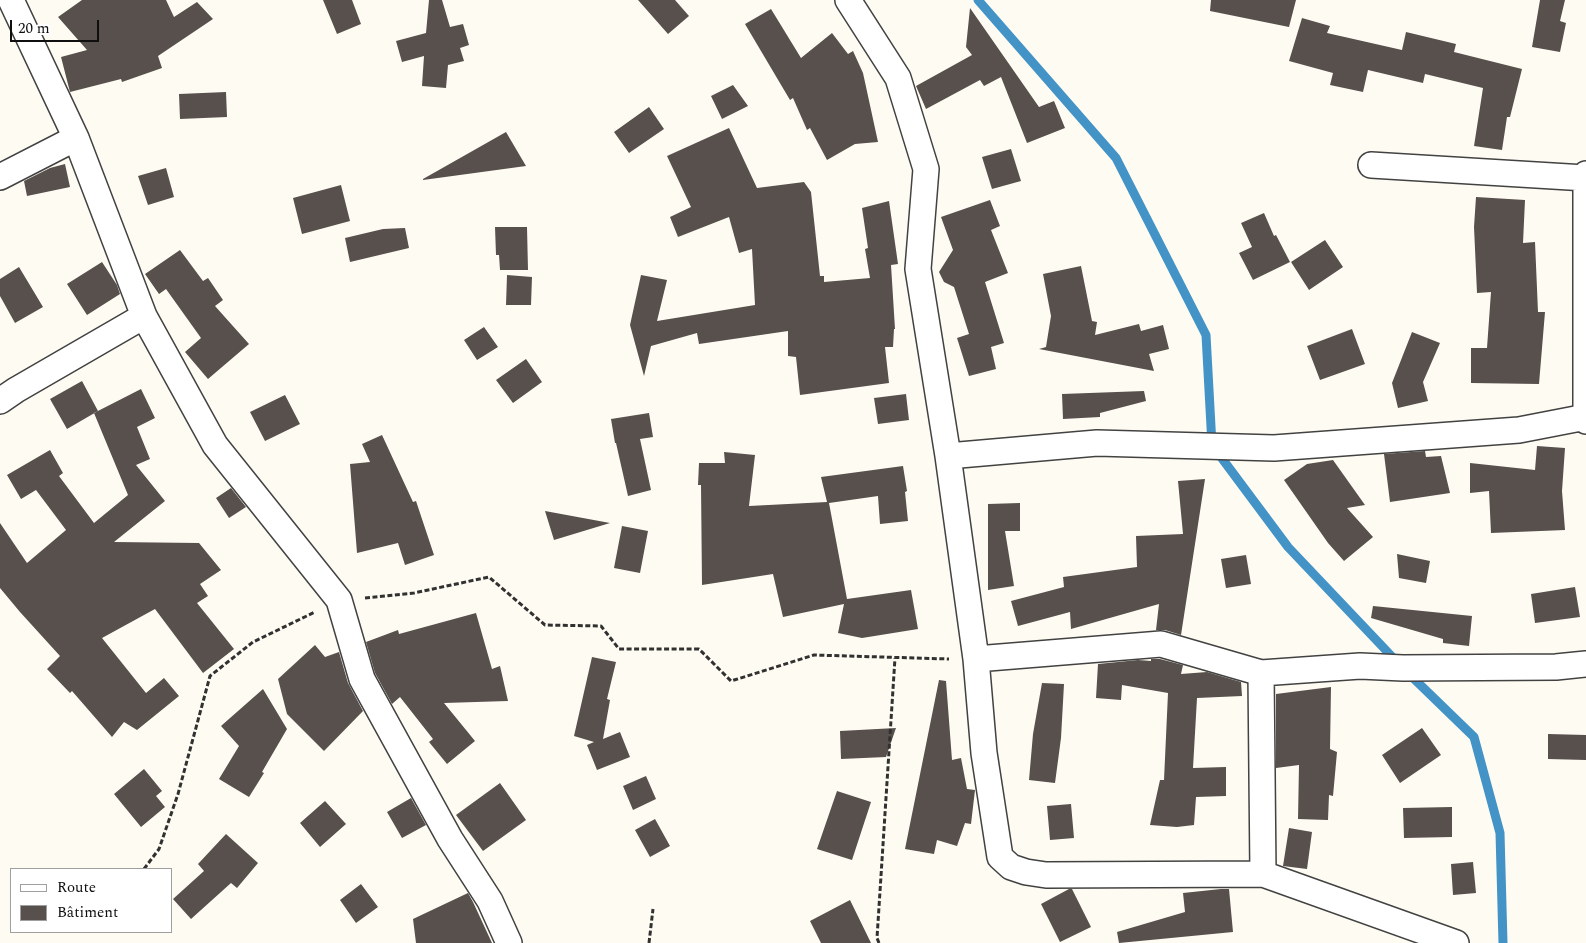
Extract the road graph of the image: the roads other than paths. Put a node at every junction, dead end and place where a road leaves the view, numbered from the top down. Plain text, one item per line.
1 (11, 0) edge
2 (848, 0) edge
3 (76, 138) junction
4 (1370, 165) dead end
5 (0, 177) edge
6 (1586, 177) edge
7 (144, 316) junction
8 (0, 401) edge
9 (1586, 417) edge
10 (1586, 421) edge
11 (948, 456) junction
12 (976, 659) junction
13 (1586, 664) edge
14 (1261, 673) junction
15 (1263, 874) junction
16 (509, 943) edge
17 (1456, 943) edge

1 - 3 street
2 - 11 street
3 - 5 street
3 - 7 street
4 - 6 street
6 - 9 street
7 - 8 street
7 - 16 street
9 - 10 street
9 - 11 street
11 - 12 street
12 - 14 street
12 - 15 street
13 - 14 street
14 - 15 street
15 - 17 street

